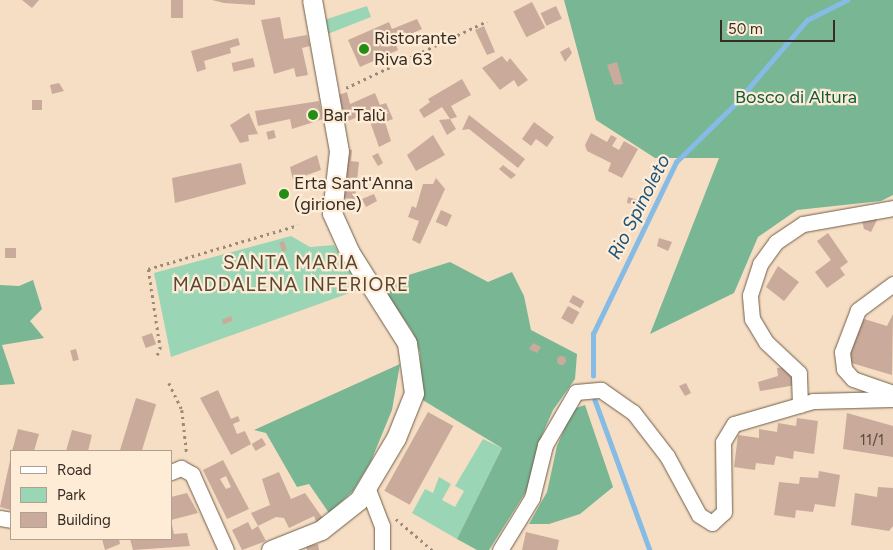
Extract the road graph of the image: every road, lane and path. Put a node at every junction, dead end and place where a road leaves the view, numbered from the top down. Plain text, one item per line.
1 (312, 0) edge
2 (487, 21) dead end
3 (328, 96) junction
4 (893, 208) edge
5 (298, 225) dead end
6 (893, 284) edge
7 (157, 355) dead end
8 (169, 382) dead end
9 (893, 392) edge
10 (893, 399) edge
11 (800, 405) junction
12 (179, 470) edge
13 (367, 487) junction
14 (377, 504) junction
15 (226, 550) edge
16 (271, 550) edge
17 (382, 550) edge
18 (432, 550) edge
19 (500, 550) edge

1 - 3 street
2 - 3 path
3 - 13 street
4 - 11 street
5 - 7 path
6 - 9 street
8 - 12 path
10 - 11 street
11 - 19 street
12 - 15 street
13 - 14 street
13 - 16 street
14 - 17 street
14 - 18 path

